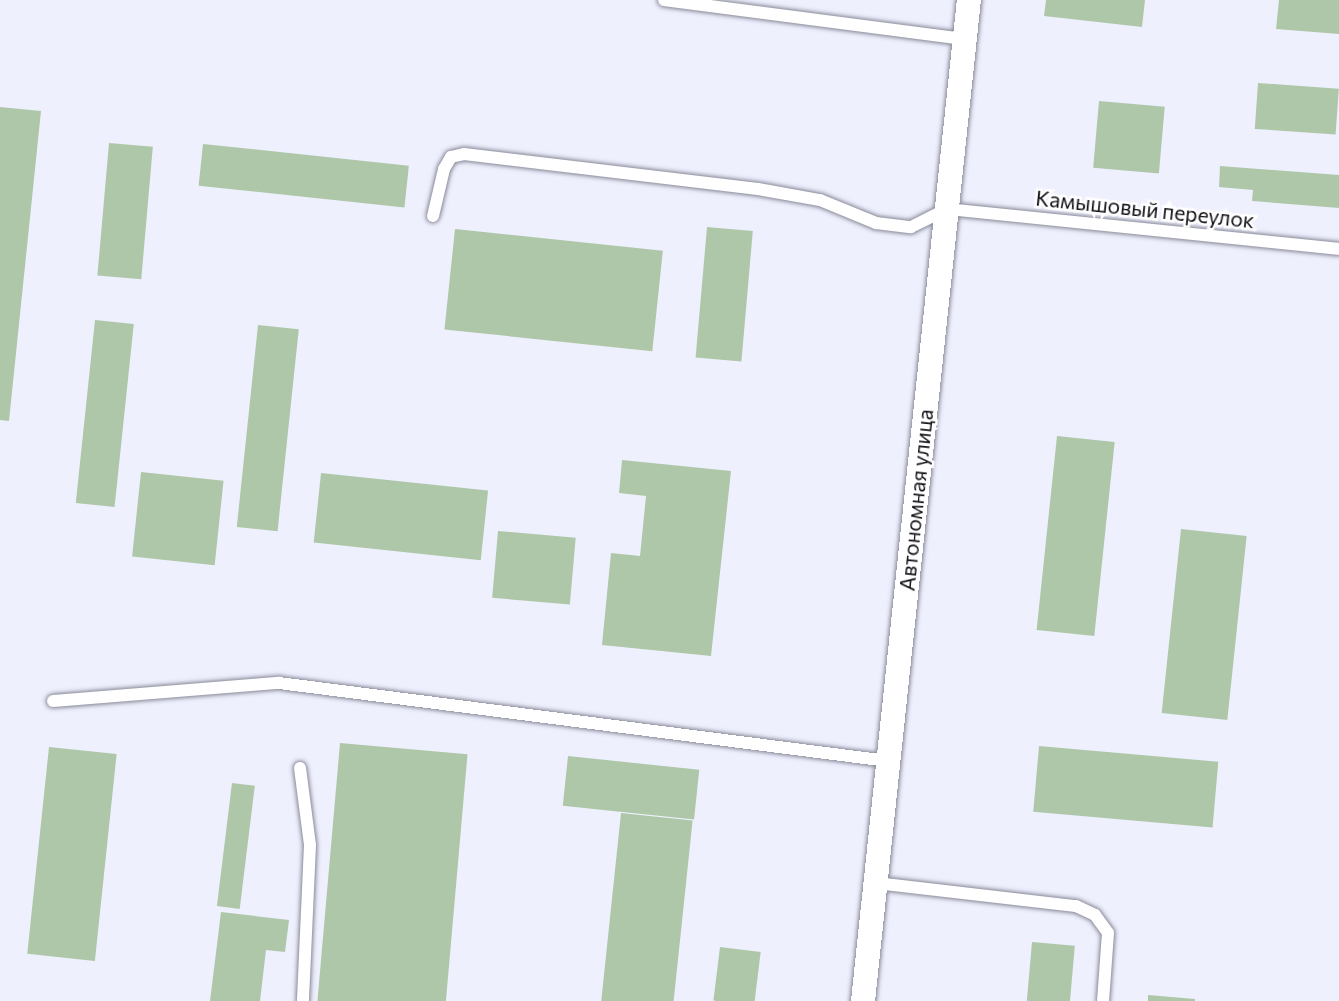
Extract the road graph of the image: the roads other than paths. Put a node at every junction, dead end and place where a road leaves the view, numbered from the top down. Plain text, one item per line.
1 (671, 0) edge
2 (969, 0) edge
3 (965, 39) junction
4 (947, 209) junction
5 (433, 216) dead end
6 (1339, 249) edge
7 (53, 701) dead end
8 (888, 761) junction
9 (300, 768) dead end
10 (876, 883) junction
11 (303, 1001) edge
12 (863, 1001) edge
13 (1102, 1001) edge

1 - 3 lane
2 - 3 street, Автономная улица
3 - 4 street, Автономная улица
4 - 5 lane
4 - 6 lane, Камышовый переулок
4 - 8 street, Автономная улица
7 - 8 lane
8 - 10 street, Автономная улица
9 - 11 lane
10 - 12 street, Автономная улица
10 - 13 lane

